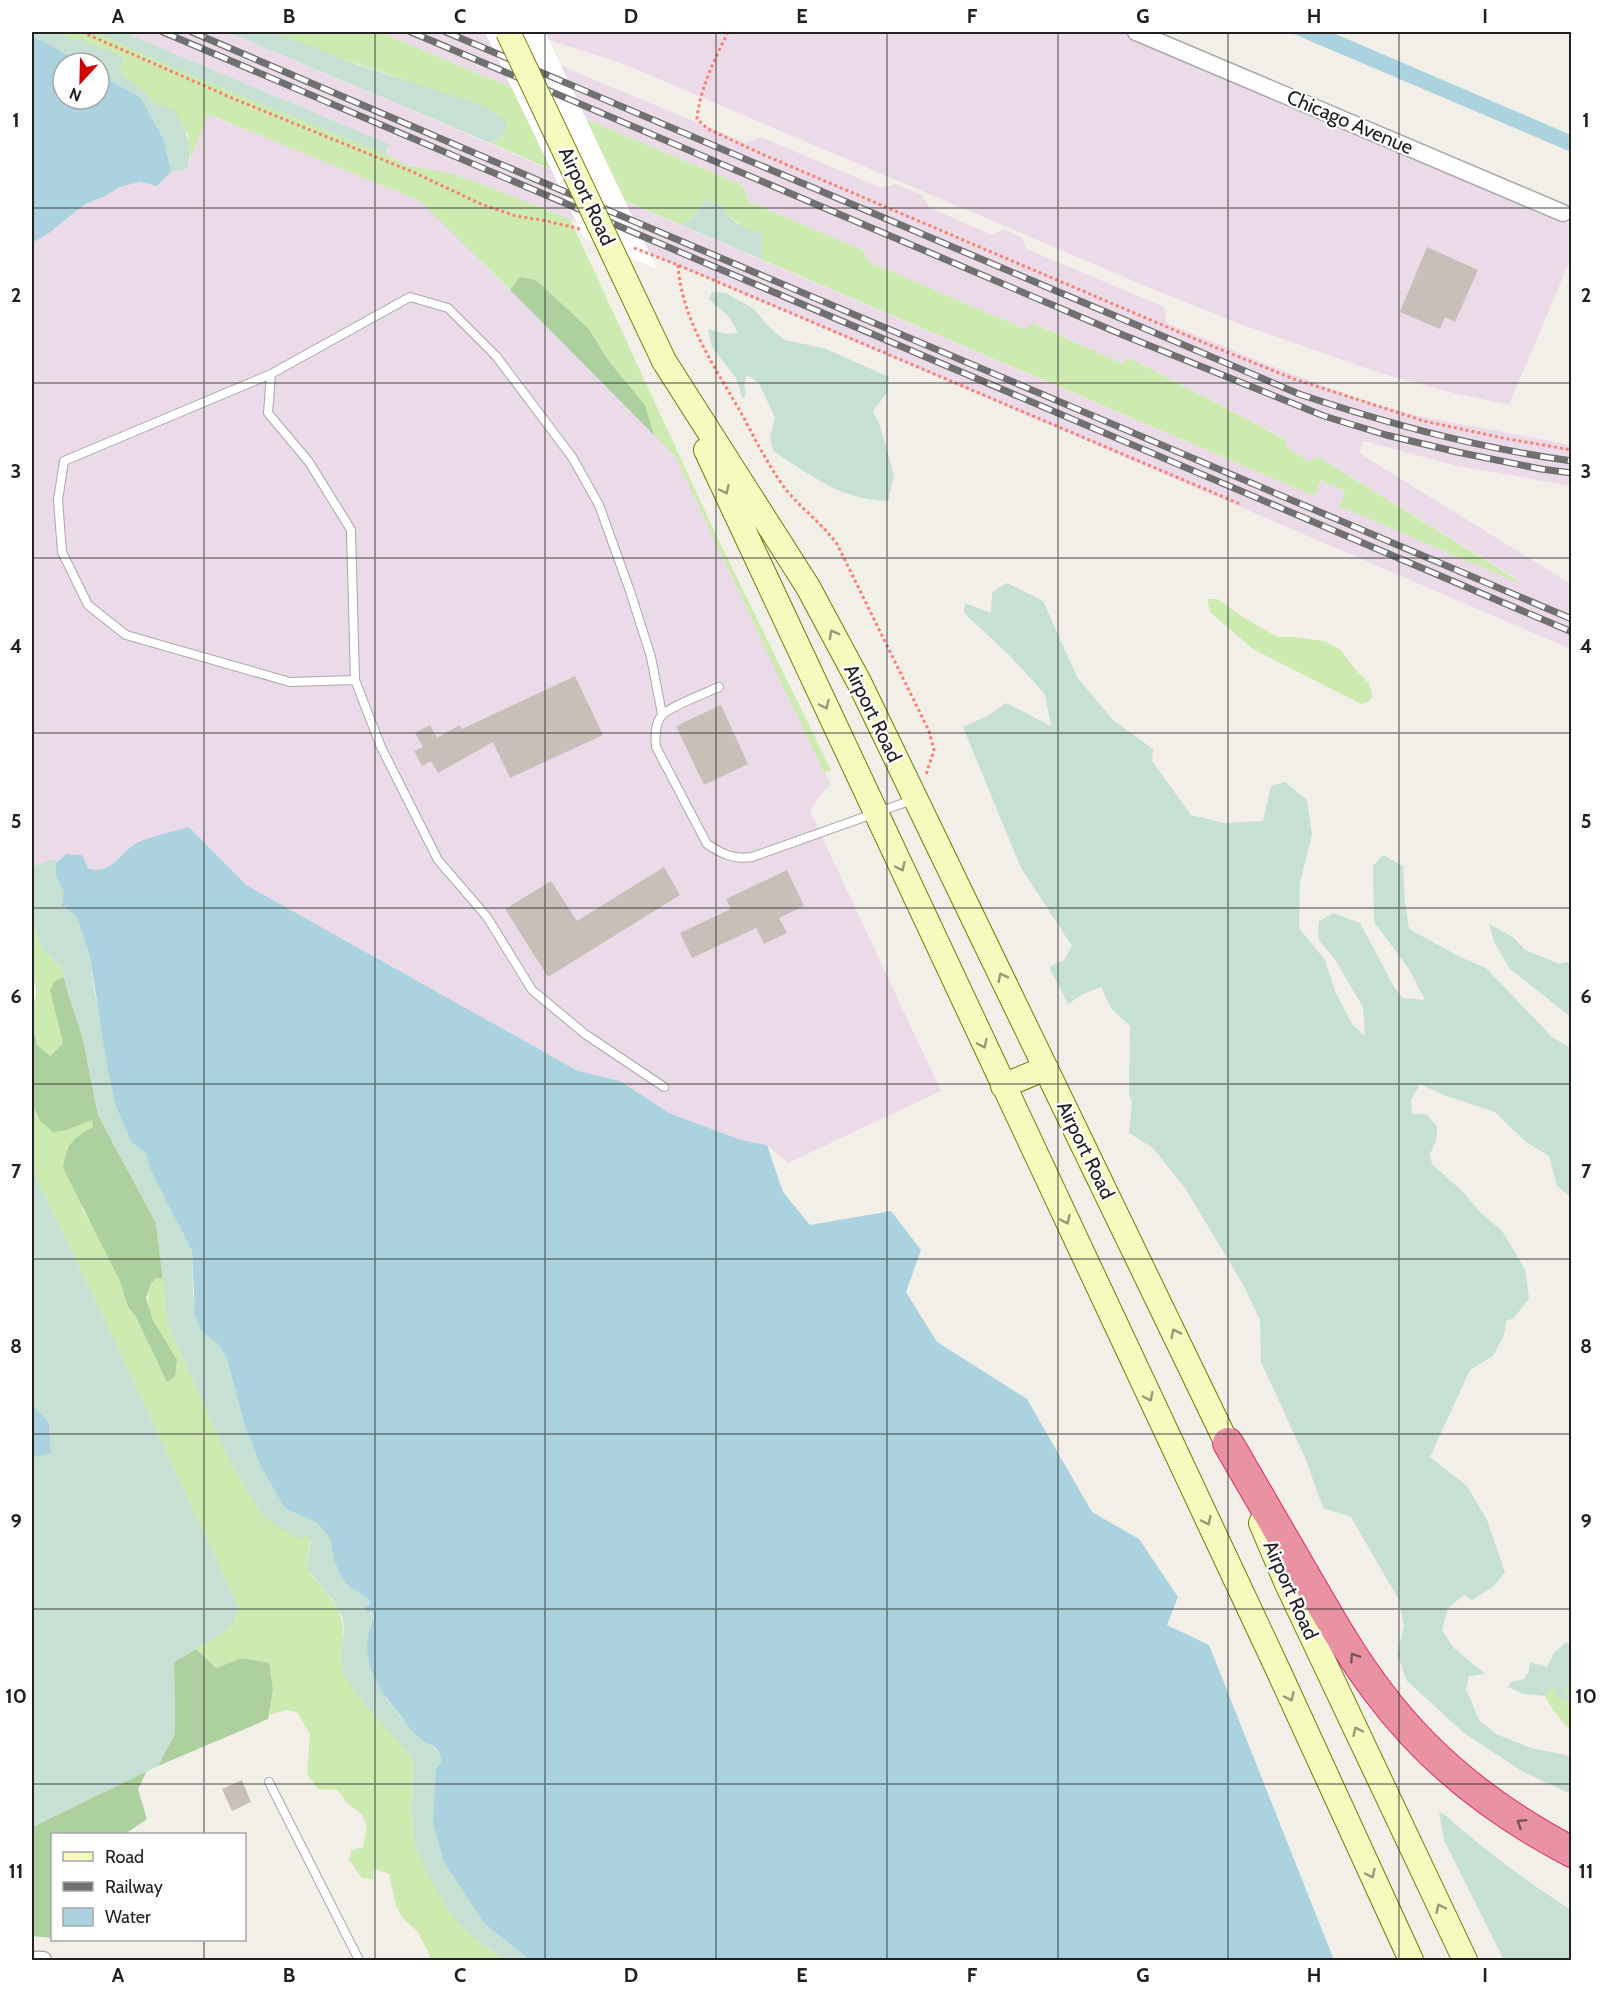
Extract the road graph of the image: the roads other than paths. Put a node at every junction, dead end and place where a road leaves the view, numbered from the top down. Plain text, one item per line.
1 (508, 32) edge
2 (1136, 32) edge
3 (1567, 214) edge
4 (664, 361) junction
5 (271, 374) junction
6 (355, 680) junction
7 (719, 687) dead end
8 (662, 714) junction
9 (916, 799) junction
10 (876, 814) junction
11 (1046, 1068) junction
12 (1003, 1086) junction
13 (664, 1087) dead end
14 (1228, 1443) junction
15 (269, 1782) dead end
16 (1572, 1852) edge
17 (32, 1960) edge
18 (43, 1960) edge
19 (359, 1960) edge
20 (1411, 1960) edge
21 (1465, 1960) edge

1 - 4 main road, Airport Road, bridge
2 - 3 street, Chicago Avenue
9 -> 4 main road, Airport Road
4 -> 10 main road, Airport Road
5 - 6 lane
5 - 6 lane
5 - 8 lane
6 - 13 lane
7 - 8 lane
8 - 10 lane
9 - 10 lane
11 -> 9 main road, Airport Road
10 -> 12 main road, Airport Road
11 - 12 main road
14 -> 11 main road, Airport Road
12 -> 20 main road, Airport Road
16 -> 14 highway
21 -> 14 main road, Airport Road
15 - 19 lane
17 - 18 street

